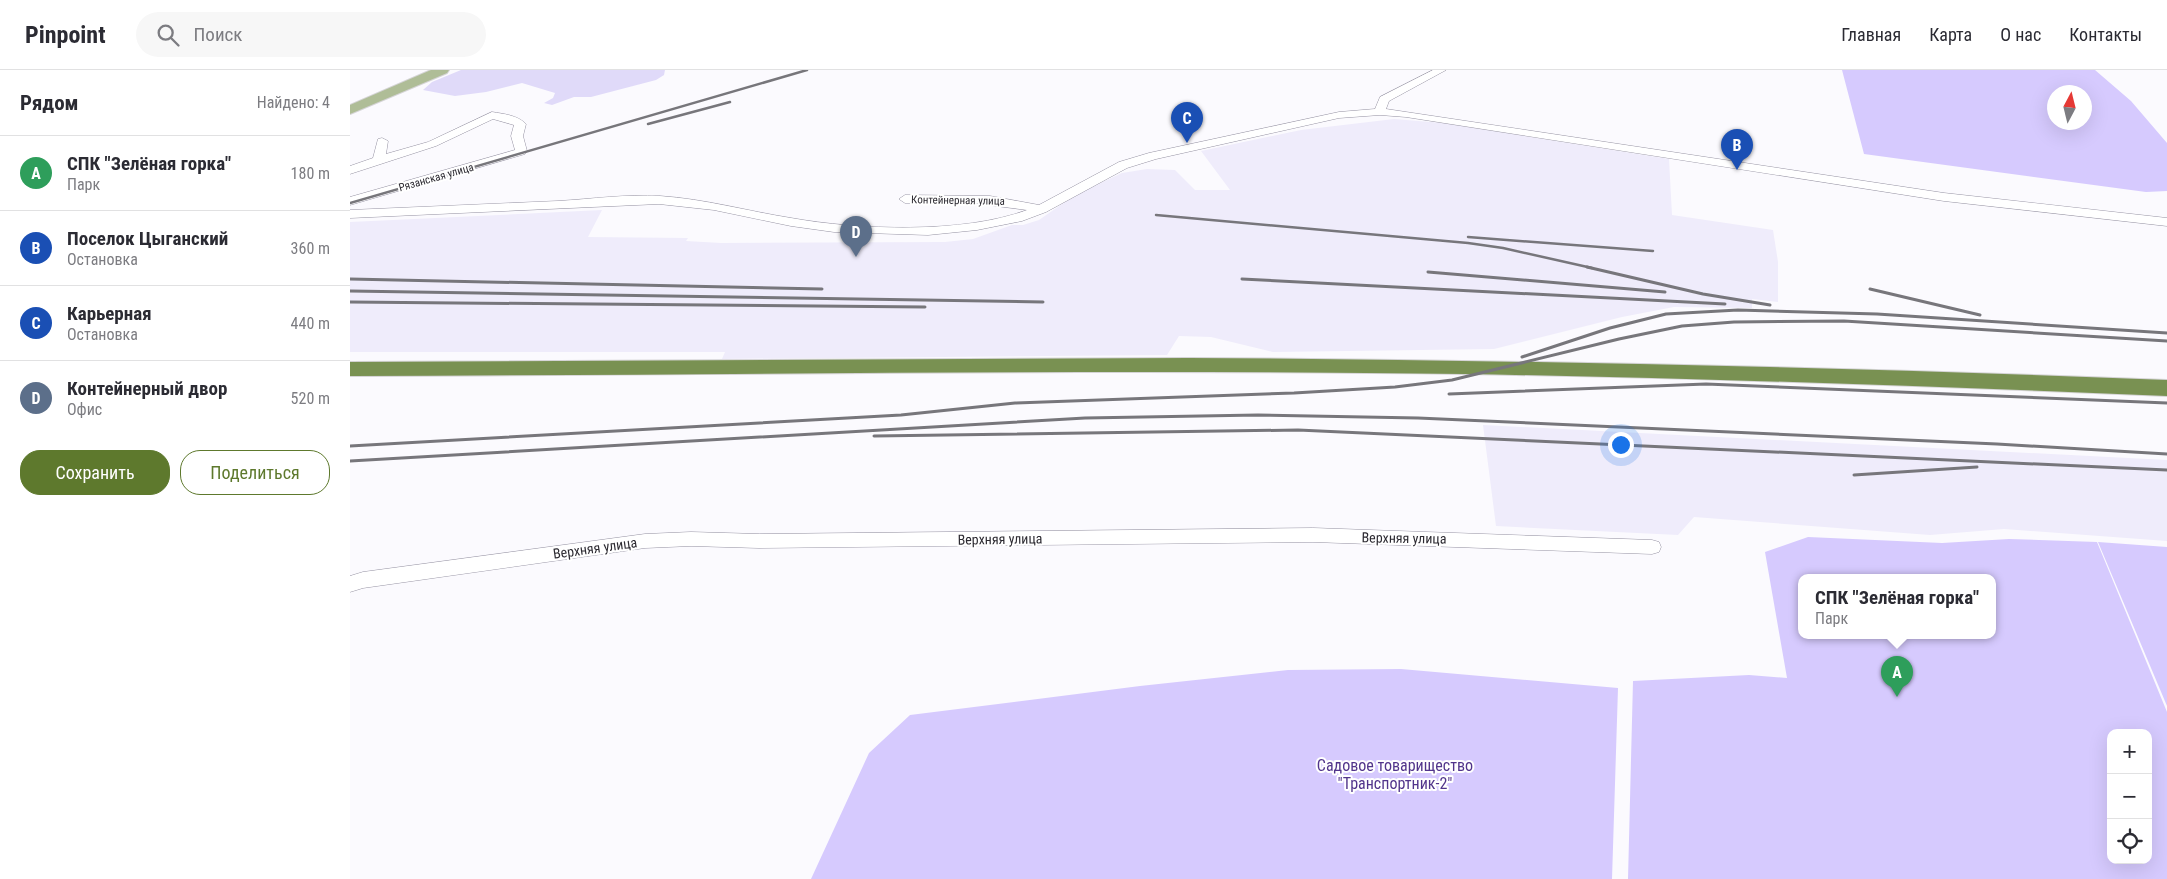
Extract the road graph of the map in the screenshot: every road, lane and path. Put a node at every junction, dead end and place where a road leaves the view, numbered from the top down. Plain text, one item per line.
1 (442, 70) edge
2 (1441, 70) edge
3 (350, 110) edge
4 (1380, 112) junction
5 (382, 141) dead end
6 (379, 160) junction
7 (350, 170) edge
8 (905, 199) dead end
9 (350, 201) edge
10 (1041, 209) junction
11 (350, 214) edge
12 (2167, 222) edge
13 (350, 368) edge
14 (2167, 388) edge
15 (1652, 547) dead end
16 (350, 584) edge

1 - 3 main road
2 - 4 street
4 - 10 street
4 - 12 street
5 - 6 street
6 - 7 street
6 - 9 street, Рязанская улица
8 - 10 street, Контейнерная улица
10 - 11 street
13 - 14 highway
15 - 16 street, Верхняя улица

